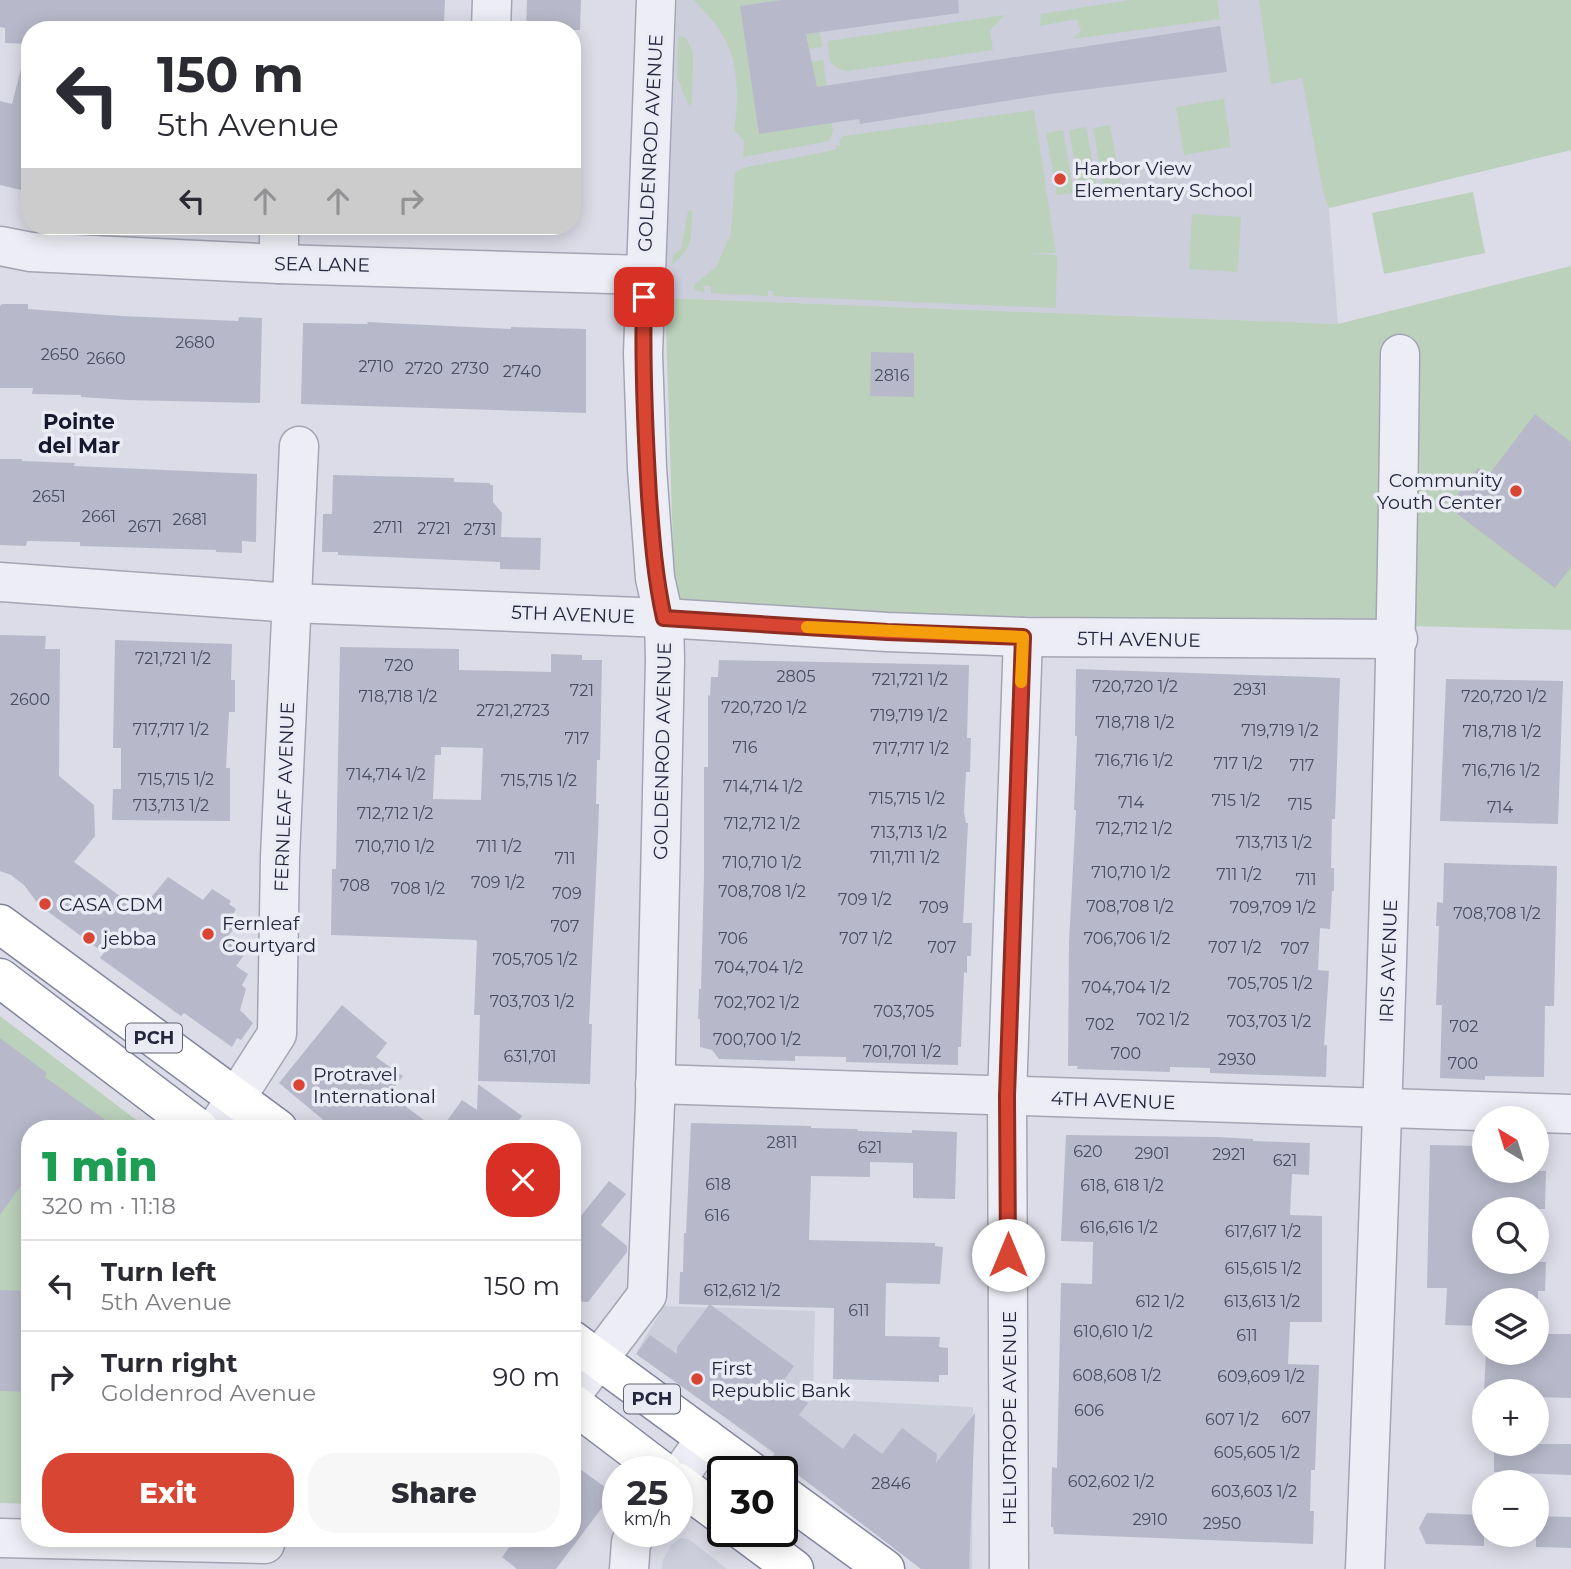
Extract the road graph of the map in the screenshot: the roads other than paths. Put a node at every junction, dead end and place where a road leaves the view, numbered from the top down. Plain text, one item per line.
1 (492, 0) edge
2 (656, 0) edge
3 (491, 21) edge
4 (279, 235) edge
5 (0, 246) edge
6 (279, 264) junction
7 (644, 275) junction
8 (1400, 354) dead end
9 (299, 446) dead end
10 (0, 582) edge
11 (292, 603) junction
12 (664, 618) junction
13 (1023, 637) junction
14 (1398, 639) junction
15 (0, 925) edge
16 (0, 978) edge
17 (655, 1084) junction
18 (1007, 1096) junction
19 (1384, 1107) junction
20 (226, 1114) edge
21 (1571, 1114) edge
22 (187, 1120) edge
23 (247, 1120) edge
24 (586, 1350) edge
25 (581, 1410) edge
26 (706, 1438) junction
27 (642, 1456) edge
28 (730, 1456) edge
29 (693, 1457) edge
30 (693, 1493) edge
31 (707, 1504) edge
32 (798, 1506) edge
33 (0, 1538) edge
34 (21, 1539) edge
35 (199, 1547) edge
36 (631, 1547) edge
37 (764, 1547) edge
38 (265, 1550) edge
39 (629, 1569) edge
40 (794, 1569) edge
41 (885, 1569) edge
42 (1010, 1569) edge
43 (1040, 1569) edge
44 (1365, 1569) edge

1 - 3 street
2 - 7 street, GOLDENROD AVENUE
4 - 6 street
5 - 6 street, SEA LANE
6 - 7 street, SEA LANE
7 - 12 street, GOLDENROD AVENUE
8 - 14 street, IRIS AVENUE
9 - 11 street, FERNLEAF AVENUE
10 - 11 street, 5TH AVENUE
11 - 12 street, 5TH AVENUE
11 - 20 street, FERNLEAF AVENUE
12 - 13 street, 5TH AVENUE
12 - 17 street, GOLDENROD AVENUE
13 - 14 street, 5TH AVENUE
13 - 18 street, HELIOTROPE AVENUE
14 - 19 street, IRIS AVENUE
15 - 20 highway, PCH
16 - 22 highway, PCH
17 - 18 street, 4TH AVENUE
17 - 24 street, GOLDENROD AVENUE
18 - 19 street, 4TH AVENUE
18 - 42 street, HELIOTROPE AVENUE
19 - 21 street, 4TH AVENUE
19 - 44 street, IRIS AVENUE
20 - 23 highway, PCH
24 - 26 highway, PCH
25 - 27 highway, PCH
26 - 28 highway, PCH
26 - 29 street
30 - 31 highway
32 - 41 highway
33 - 34 street
35 - 38 street
36 - 39 street
37 - 40 highway
42 - 43 street

